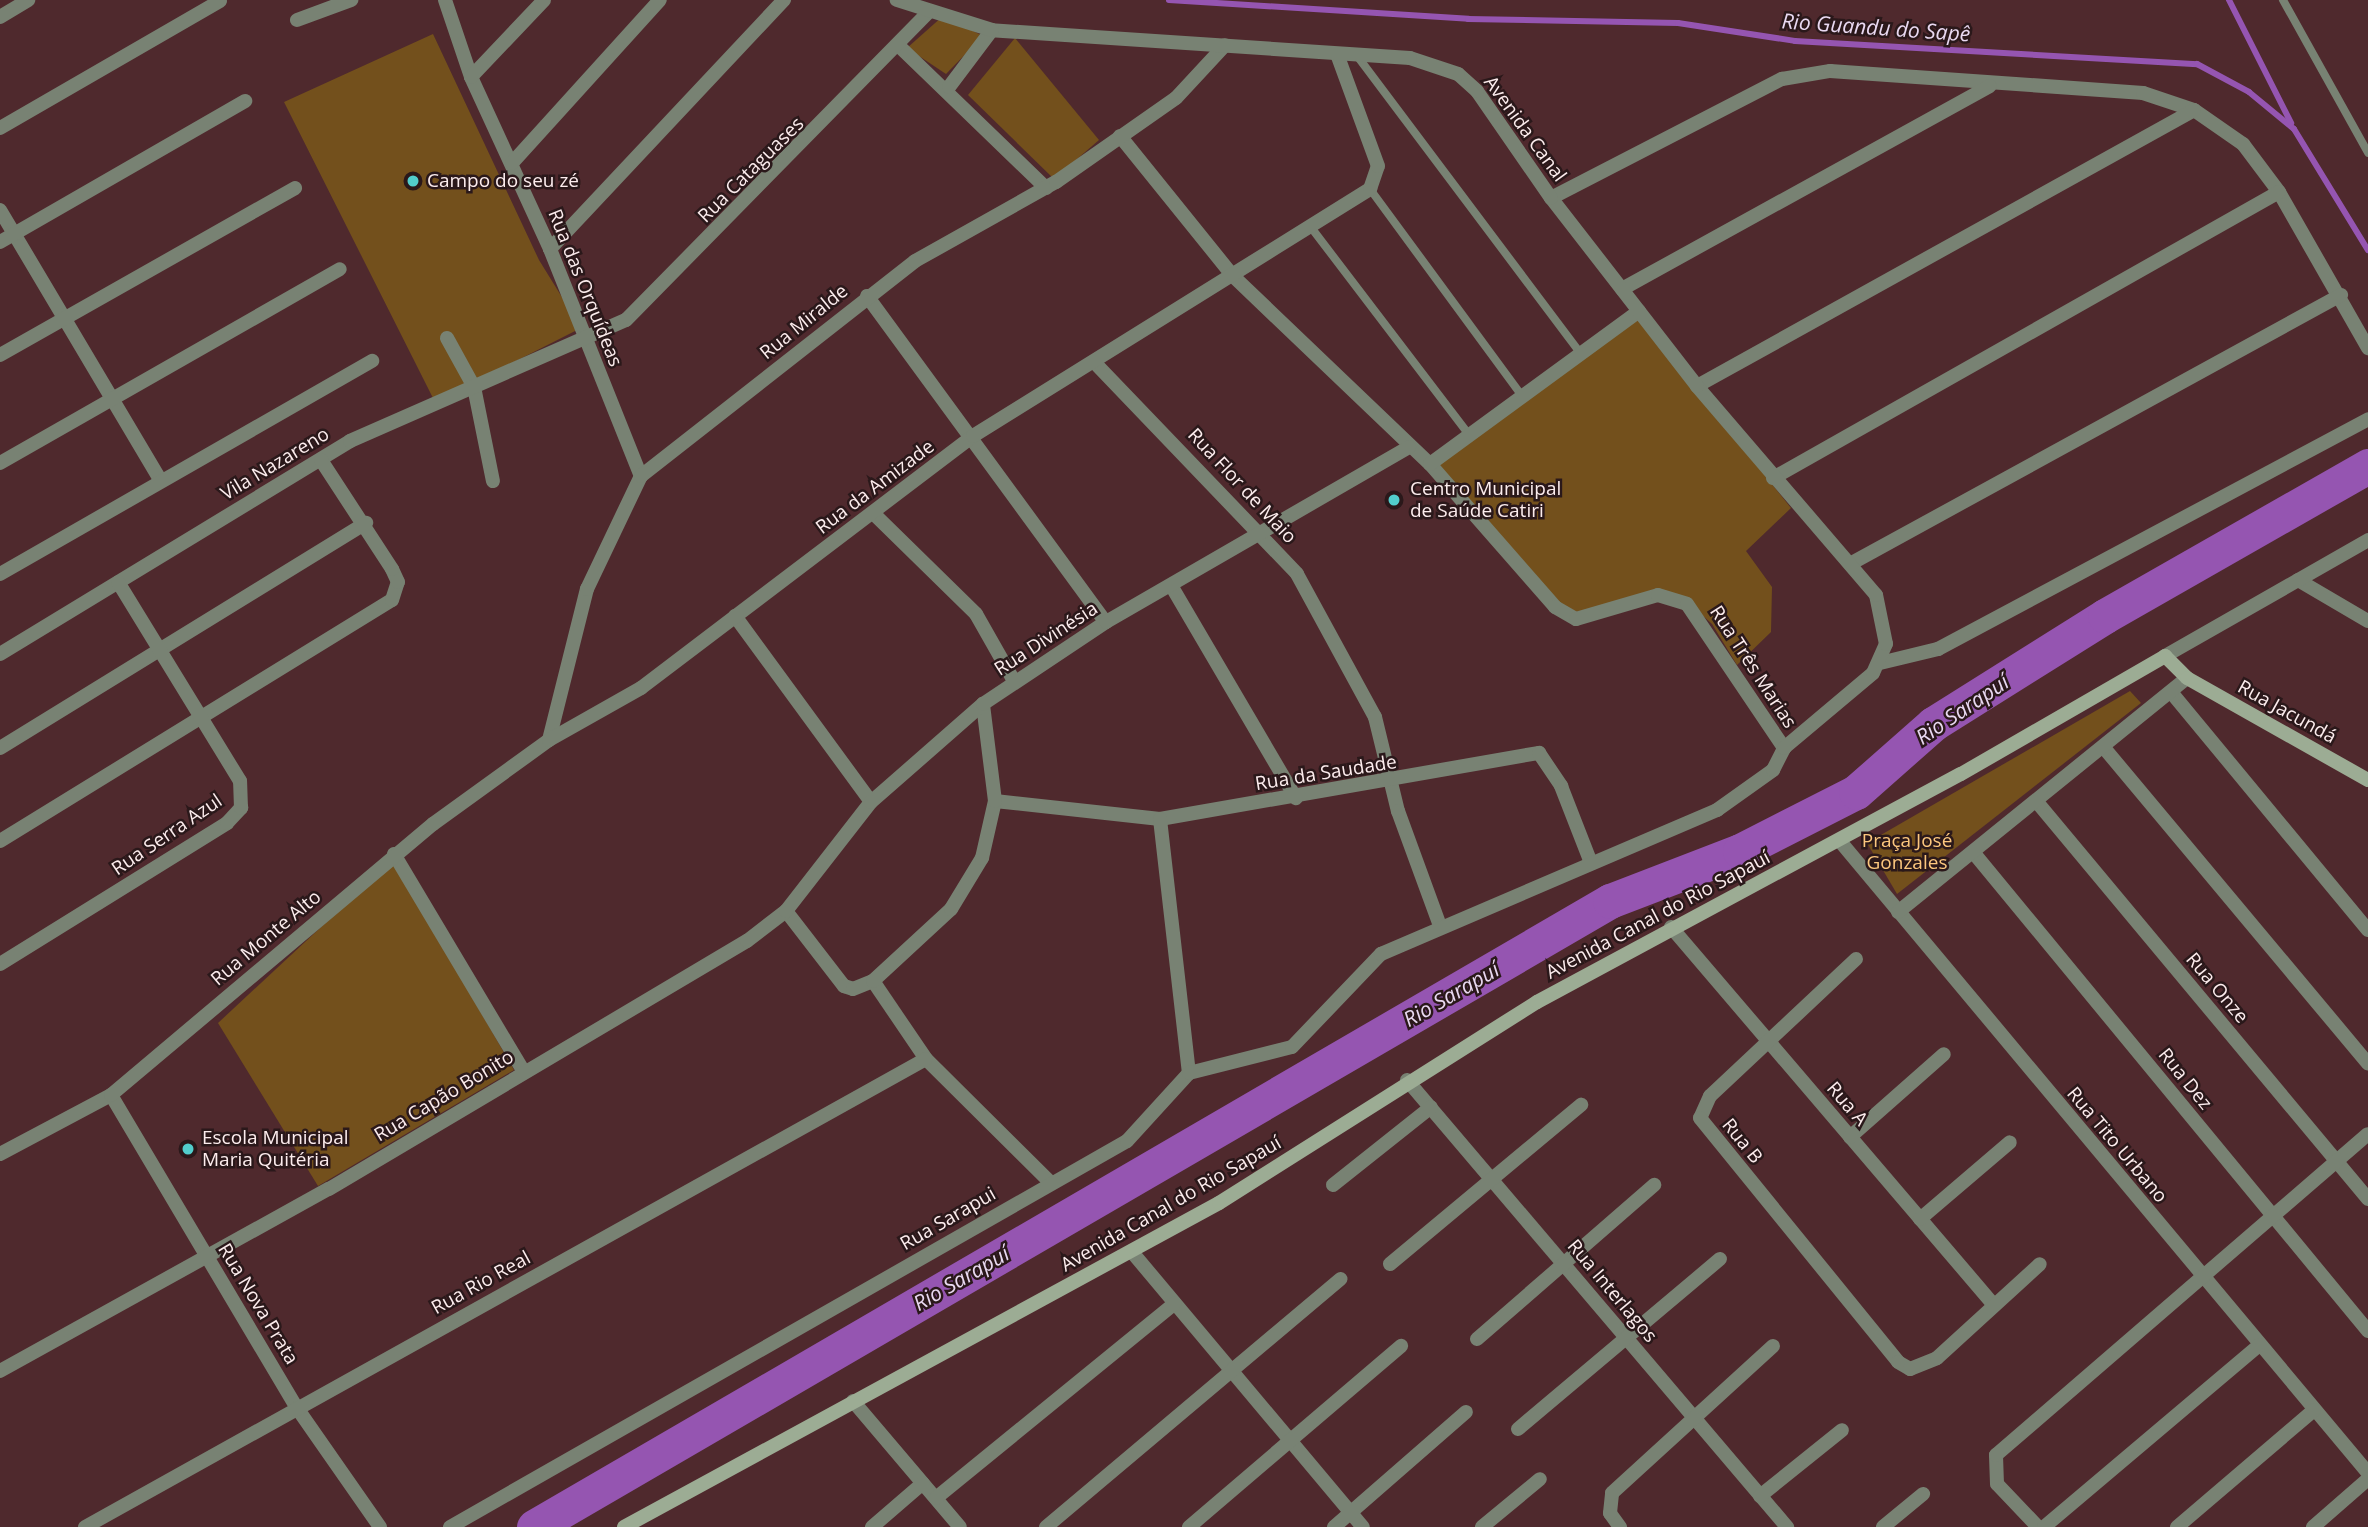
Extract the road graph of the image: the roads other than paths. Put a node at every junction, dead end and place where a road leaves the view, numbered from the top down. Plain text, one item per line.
1 (29, 0) edge
2 (351, 0) edge
3 (445, 0) edge
4 (544, 0) edge
5 (660, 0) edge
6 (784, 0) edge
7 (897, 0) edge
8 (2283, 0) edge
9 (220, 1) edge
10 (930, 11) junction
11 (0, 17) edge
12 (297, 20) dead end
13 (992, 30) junction
14 (1226, 46) junction
15 (900, 47) junction
16 (1338, 54) junction
17 (1358, 57) junction
18 (471, 77) junction
19 (1990, 86) junction
20 (949, 87) junction
21 (245, 101) dead end
22 (2194, 110) junction
23 (0, 128) edge
24 (1121, 136) junction
25 (2368, 153) edge
26 (512, 163) junction
27 (295, 188) dead end
28 (1046, 188) junction
29 (1370, 190) junction
30 (2279, 192) junction
31 (1551, 198) junction
32 (0, 210) edge
33 (1310, 226) junction
34 (14, 234) junction
35 (0, 242) edge
36 (550, 249) junction
37 (340, 269) dead end
38 (1232, 275) junction
39 (1622, 289) junction
40 (2341, 295) junction
41 (867, 296) junction
42 (1639, 311) junction
43 (64, 318) junction
44 (447, 338) dead end
45 (588, 342) junction
46 (2368, 348) edge
47 (1580, 353) junction
48 (0, 355) edge
49 (372, 361) dead end
50 (1095, 363) junction
51 (1697, 386) junction
52 (474, 387) junction
53 (1522, 396) junction
54 (112, 400) junction
55 (2368, 419) edge
56 (973, 436) junction
57 (1470, 436) junction
58 (1409, 447) junction
59 (321, 460) junction
60 (0, 463) edge
61 (1430, 464) junction
62 (641, 476) junction
63 (160, 478) junction
64 (1773, 478) junction
65 (492, 481) dead end
66 (873, 513) junction
67 (366, 523) junction
68 (1264, 533) junction
69 (2368, 540) edge
70 (1850, 564) junction
71 (0, 574) edge
72 (2298, 580) junction
73 (118, 582) junction
74 (1172, 587) junction
75 (735, 617) junction
76 (2368, 621) edge
77 (1106, 622) junction
78 (162, 650) junction
79 (0, 654) edge
80 (2165, 656) junction
81 (1880, 663) junction
82 (2187, 678) junction
83 (1014, 681) junction
84 (2171, 692) junction
85 (983, 704) junction
86 (202, 719) junction
87 (549, 740) junction
88 (0, 748) edge
89 (1784, 748) junction
90 (2105, 749) junction
91 (2368, 780) edge
92 (1390, 783) junction
93 (1296, 797) junction
94 (995, 801) junction
95 (871, 802) junction
96 (2037, 802) junction
97 (1160, 819) junction
98 (1839, 840) junction
99 (0, 841) edge
100 (1973, 852) junction
101 (394, 854) junction
102 (1591, 863) junction
103 (786, 911) junction
104 (1898, 912) junction
105 (1440, 926) junction
106 (1671, 927) junction
107 (2368, 930) edge
108 (759, 933) joint
109 (1856, 959) dead end
110 (0, 964) edge
111 (873, 981) junction
112 (1767, 1040) junction
113 (1944, 1054) dead end
114 (926, 1059) junction
115 (2368, 1064) edge
116 (523, 1070) junction
117 (1189, 1073) junction
118 (1407, 1080) junction
119 (111, 1095) junction
120 (1581, 1105) dead end
121 (1431, 1107) junction
122 (2368, 1134) edge
123 (1850, 1137) junction
124 (2010, 1142) dead end
125 (0, 1154) edge
126 (2336, 1161) junction
127 (1493, 1180) junction
128 (1050, 1182) junction
129 (1333, 1185) dead end
130 (1654, 1185) dead end
131 (2368, 1199) edge
132 (2272, 1216) junction
133 (1920, 1219) junction
134 (1132, 1252) junction
135 (205, 1253) junction
136 (1720, 1259) dead end
137 (1390, 1264) dead end
138 (1564, 1264) junction
139 (2040, 1264) dead end
140 (2201, 1277) junction
141 (1340, 1279) dead end
142 (1175, 1303) junction
143 (1994, 1305) junction
144 (2368, 1331) edge
145 (1626, 1337) junction
146 (1477, 1339) dead end
147 (2259, 1345) junction
148 (1401, 1346) dead end
149 (1773, 1346) dead end
150 (0, 1371) edge
151 (1233, 1372) junction
152 (853, 1401) junction
153 (297, 1408) junction
154 (2314, 1410) junction
155 (1466, 1412) dead end
156 (1692, 1416) junction
157 (1518, 1429) dead end
158 (1842, 1430) dead end
159 (1291, 1442) junction
160 (2368, 1474) edge
161 (1540, 1479) dead end
162 (2368, 1479) edge
163 (923, 1483) junction
164 (1923, 1494) dead end
165 (1760, 1496) junction
166 (936, 1498) junction
167 (1351, 1513) junction
168 (85, 1527) edge
169 (380, 1527) edge
170 (450, 1527) edge
171 (624, 1527) edge
172 (872, 1527) edge
173 (960, 1527) edge
174 (1046, 1527) edge
175 (1189, 1527) edge
176 (1334, 1527) edge
177 (1363, 1527) edge
178 (1482, 1527) edge
179 (1620, 1527) edge
180 (1787, 1527) edge
181 (1883, 1527) edge
182 (2038, 1527) edge
183 (2044, 1527) edge
184 (2177, 1527) edge
185 (2313, 1527) edge

1 - 11 street
2 - 12 street
3 - 18 street, Rua das Orquídeas
4 - 18 street
5 - 26 street
6 - 36 street
7 - 10 street, Avenida Canal
8 - 25 lane
9 - 23 street
10 - 13 street, Avenida Canal
10 - 15 street, Rua Cataguases
13 - 14 street, Avenida Canal
13 - 20 street
14 - 16 street, Avenida Canal
14 - 24 street, Rua Miralde
15 - 20 street
15 - 45 street, Rua Cataguases
16 - 17 street, Avenida Canal
16 - 29 street
17 - 31 street, Avenida Canal
17 - 47 lane
18 - 26 street, Rua das Orquídeas
19 - 22 street
19 - 31 street
19 - 39 street
20 - 28 street
21 - 34 street
22 - 30 street
22 - 51 street
24 - 28 street, Rua Miralde
24 - 38 street, Rua Três Marias
26 - 36 street, Rua das Orquídeas
27 - 43 street
28 - 41 street, Rua Miralde
29 - 33 street, Rua da Amizade
29 - 53 lane
30 - 40 street
30 - 64 street
31 - 39 street, Avenida Canal
32 - 34 street
33 - 38 street, Rua da Amizade
33 - 57 lane
34 - 35 street
34 - 43 street
36 - 45 street, Rua das Orquídeas
37 - 54 street
38 - 50 street, Rua da Amizade
38 - 58 street, Rua Três Marias
39 - 42 street, Avenida Canal
40 - 46 street
40 - 70 street
41 - 56 street
41 - 62 street, Rua Miralde
42 - 47 street
42 - 51 street, Avenida Canal
43 - 48 street
43 - 54 street
44 - 52 street
45 - 52 street, Vila Nazareno
45 - 62 street, Rua das Orquídeas
47 - 53 street
49 - 63 street
50 - 56 street, Rua da Amizade
50 - 68 street, Rua Flor de Maio
51 - 64 street, Avenida Canal
52 - 59 street, Vila Nazareno
52 - 65 street
53 - 57 street
54 - 60 street
54 - 63 street
55 - 81 street
56 - 66 street, Rua da Amizade
56 - 77 street
57 - 61 street
58 - 61 street, Rua Três Marias
58 - 68 street, Rua Divinésia
59 - 67 street
59 - 73 street, Vila Nazareno
61 - 89 street, Rua Três Marias
62 - 87 street, Rua Miralde
63 - 71 street
64 - 70 street, Avenida Canal
66 - 75 street, Rua da Amizade
66 - 83 street
67 - 78 street
67 - 86 street
68 - 74 street, Rua Divinésia
68 - 92 street, Rua Flor de Maio
69 - 72 street
70 - 81 street, Avenida Canal
72 - 76 street
72 - 80 street
73 - 78 street, Rua Serra Azul
73 - 79 street, Vila Nazareno
74 - 77 street, Rua Divinésia
74 - 93 street
75 - 87 street, Rua da Amizade
75 - 95 street
77 - 83 street, Rua Divinésia
78 - 86 street, Rua Serra Azul
78 - 88 street
80 - 82 street, Rua Jacundá
80 - 98 street, Avenida Canal do Rio Sapauí
81 - 89 street
82 - 84 street
82 - 91 street, Rua Jacundá
83 - 85 street, Rua Divinésia
84 - 90 street
84 - 107 street
85 - 94 street
85 - 95 street, Rua Divinésia
86 - 99 street
86 - 110 street, Rua Serra Azul
87 - 101 street, Rua Monte Alto
89 - 102 street
90 - 96 street
90 - 115 street
92 - 93 street, Rua da Saudade
92 - 102 street, Rua da Saudade
92 - 105 street, Rua Flor de Maio
93 - 97 street, Rua da Saudade
94 - 97 street, Rua da Saudade
94 - 111 street
95 - 103 street, Rua Divinésia
96 - 100 street
96 - 126 street, Rua Onze
97 - 117 street
98 - 104 street, Rua Tito Urbano
98 - 106 street, Avenida Canal do Rio Sapauí
100 - 104 street
100 - 132 street, Rua Dez
101 - 116 street
101 - 119 street, Rua Monte Alto
102 - 105 street
103 - 108 street, Rua Divinésia
103 - 111 street
104 - 140 street, Rua Tito Urbano
105 - 117 street
106 - 112 street, Rua A
106 - 118 street, Avenida Canal do Rio Sapauí
108 - 116 street, Rua Capão Bonito
109 - 112 street, Rua B
111 - 114 street
112 - 123 street, Rua A
112 - 143 street, Rua B
113 - 123 street
114 - 128 street
114 - 153 street, Rua Rio Real
116 - 135 street, Rua Capão Bonito
117 - 128 street, Rua Sarapui
118 - 121 street, Rua Interlagos
118 - 134 street, Avenida Canal do Rio Sapauí
119 - 125 street, Rua Monte Alto
119 - 135 street, Rua Nova Prata
120 - 127 street
121 - 127 street, Rua Interlagos
121 - 129 street
122 - 126 street
123 - 133 street, Rua A
124 - 133 street
126 - 131 street, Rua Onze
126 - 132 street
127 - 137 street
127 - 138 street, Rua Interlagos
128 - 170 street, Rua Sarapui
130 - 138 street
132 - 140 street
132 - 144 street, Rua Dez
133 - 143 street, Rua A
134 - 142 street
134 - 152 street, Avenida Canal do Rio Sapauí
135 - 150 street, Rua Capão Bonito
135 - 153 street, Rua Nova Prata
136 - 145 street
138 - 145 street, Rua Interlagos
138 - 146 street
139 - 143 street
140 - 147 street, Rua Tito Urbano
140 - 182 street
141 - 151 street
142 - 151 street
142 - 166 street
145 - 156 street, Rua Interlagos
145 - 157 street
147 - 154 street, Rua Tito Urbano
147 - 183 street
148 - 159 street
149 - 156 street
151 - 159 street
151 - 174 street
152 - 163 street
152 - 171 street, Avenida Canal do Rio Sapauí
153 - 168 street, Rua Rio Real
153 - 169 street, Rua Nova Prata
154 - 160 street, Rua Tito Urbano
154 - 184 street
155 - 167 street
156 - 165 street, Rua Interlagos
156 - 179 street
158 - 165 street
159 - 167 street
159 - 175 street
161 - 178 street
162 - 185 street
163 - 166 street
163 - 172 street
164 - 181 street
165 - 180 street, Rua Interlagos
166 - 173 street
167 - 176 street
167 - 177 street

